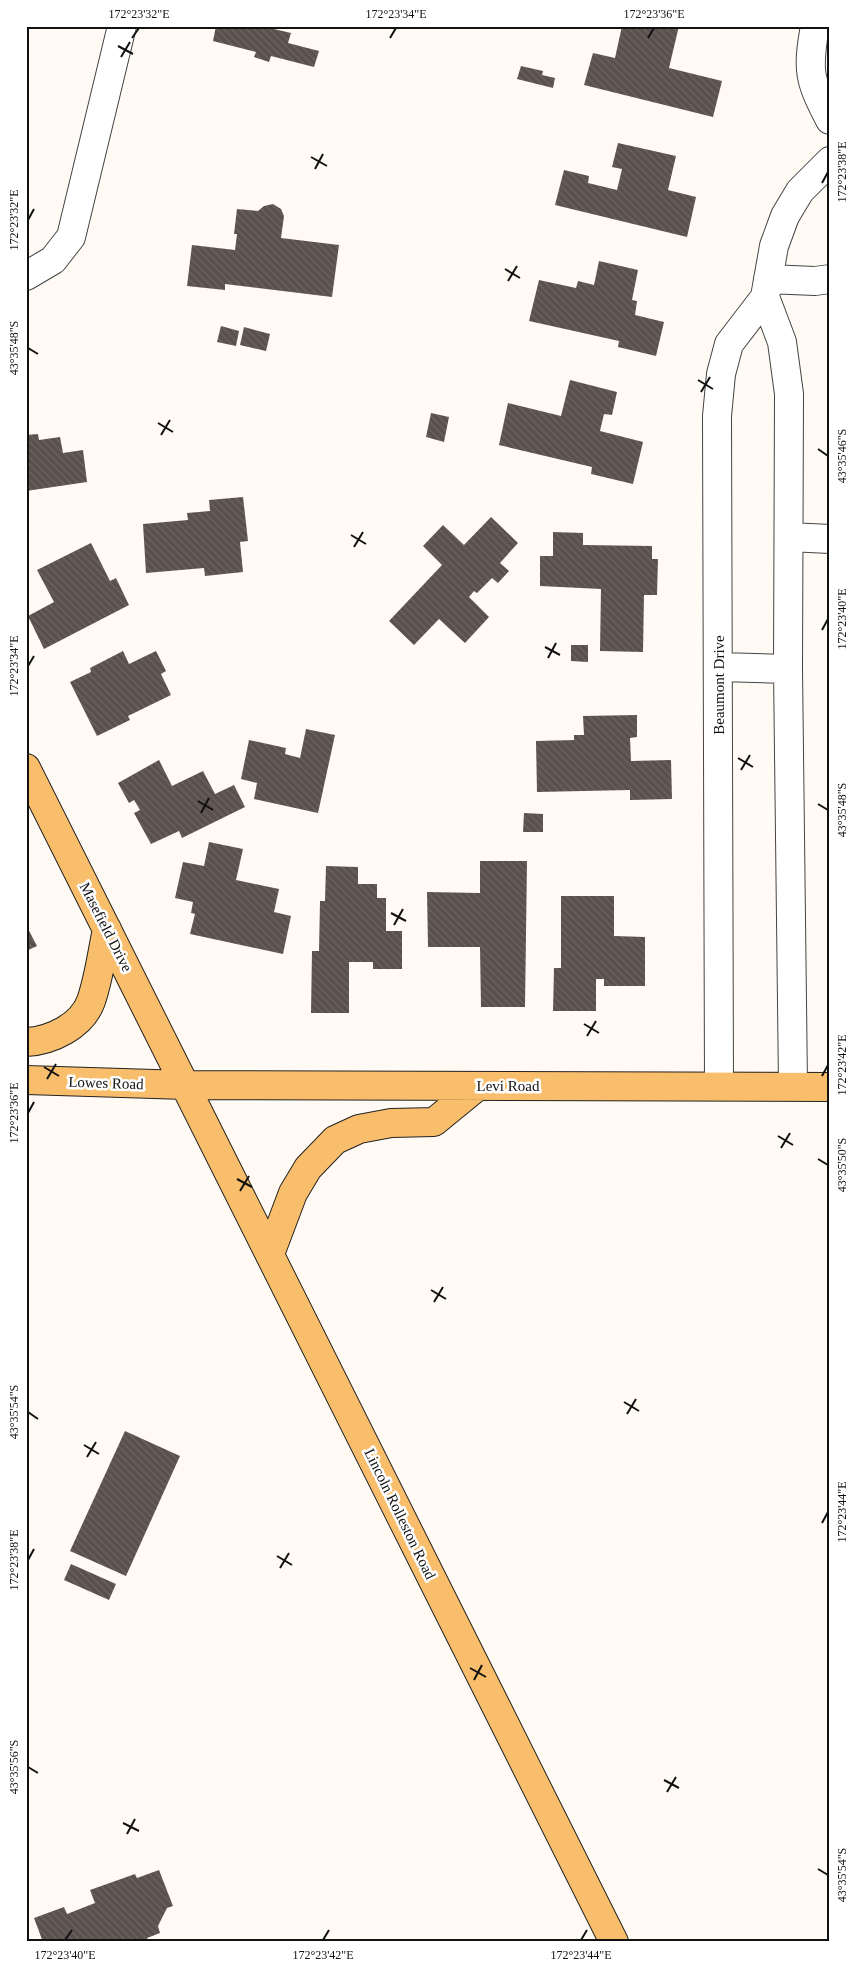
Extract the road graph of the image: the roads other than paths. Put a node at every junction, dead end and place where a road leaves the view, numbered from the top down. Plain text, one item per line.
1 (122, 26) edge
2 (815, 26) edge
3 (830, 120) edge
4 (830, 161) edge
5 (26, 276) edge
6 (830, 279) edge
7 (767, 288) junction
8 (788, 537) junction
9 (830, 539) edge
10 (719, 667) junction
11 (788, 669) junction
12 (26, 768) edge
13 (107, 930) junction
14 (26, 1042) edge
15 (26, 1080) edge
16 (186, 1085) junction
17 (478, 1086) junction
18 (719, 1086) junction
19 (793, 1086) junction
20 (830, 1087) edge
21 (270, 1254) junction
22 (614, 1942) edge

1 - 5 street
2 - 3 street
4 - 7 street, Beaumont Drive
6 - 7 street
7 - 8 street
7 - 10 street, Beaumont Drive
8 - 9 street
8 - 11 street
10 - 11 street
10 - 18 street, Beaumont Drive
11 - 19 street
12 - 13 main road, Masefield Drive
13 - 14 main road
13 - 16 main road, Masefield Drive
15 - 16 main road, Lowes Road
16 - 17 main road, Levi Road
16 - 21 main road, Lincoln Rolleston Road
17 - 18 main road, Levi Road
17 - 21 main road
18 - 19 main road, Levi Road
19 - 20 main road, Levi Road
21 - 22 main road, Lincoln Rolleston Road

